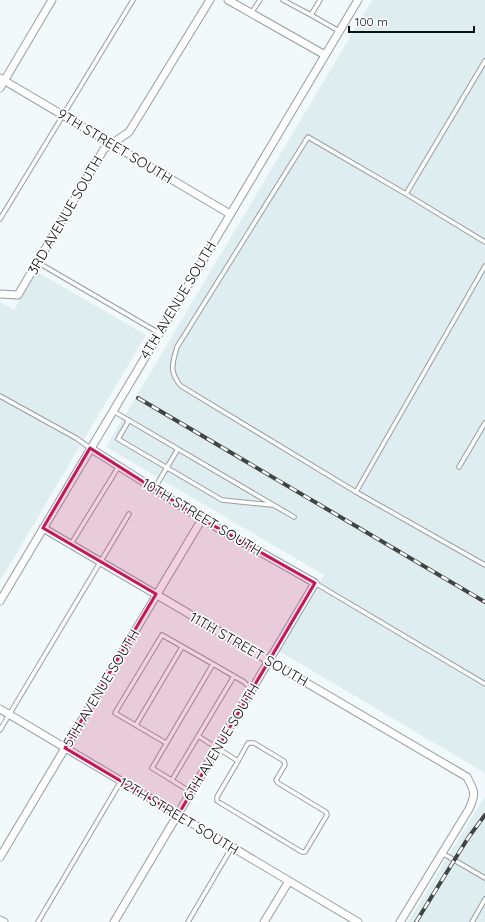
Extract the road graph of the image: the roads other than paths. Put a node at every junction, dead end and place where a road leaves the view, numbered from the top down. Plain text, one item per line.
1 (52, 0) edge
2 (133, 0) edge
3 (210, 0) edge
4 (228, 0) edge
5 (260, 0) edge
6 (283, 0) edge
7 (320, 0) edge
8 (358, 0) edge
9 (251, 14) junction
10 (311, 15) junction
11 (339, 31) junction
12 (325, 55) junction
13 (485, 61) edge
14 (2, 79) edge
15 (0, 88) edge
16 (63, 115) junction
17 (111, 144) junction
18 (406, 194) junction
19 (230, 214) junction
20 (0, 219) edge
21 (485, 242) edge
22 (36, 261) junction
23 (485, 266) edge
24 (0, 294) edge
25 (159, 333) junction
26 (0, 396) edge
27 (112, 411) junction
28 (129, 420) junction
29 (485, 423) edge
30 (483, 430) edge
31 (90, 448) junction
32 (178, 449) junction
33 (118, 466) junction
34 (459, 467) dead end
35 (167, 468) junction
36 (154, 489) junction
37 (356, 492) junction
38 (274, 505) junction
39 (129, 514) dead end
40 (294, 517) dead end
41 (202, 519) junction
42 (43, 528) junction
43 (71, 544) junction
44 (100, 562) junction
45 (485, 566) edge
46 (315, 583) junction
47 (156, 594) junction
48 (0, 600) edge
49 (182, 647) junction
50 (269, 661) junction
51 (213, 664) junction
52 (234, 676) junction
53 (485, 684) edge
54 (252, 690) junction
55 (0, 709) edge
56 (9, 714) junction
57 (136, 725) junction
58 (0, 730) edge
59 (198, 736) junction
60 (166, 743) junction
61 (65, 748) junction
62 (217, 748) junction
63 (238, 761) junction
64 (172, 780) junction
65 (121, 781) junction
66 (191, 792) junction
67 (178, 815) junction
68 (232, 847) junction
69 (442, 853) junction
70 (0, 857) edge
71 (485, 878) edge
72 (289, 881) junction
73 (485, 899) edge
74 (0, 920) edge
75 (4, 922) edge
76 (38, 922) edge
77 (114, 922) edge
78 (188, 922) edge
79 (264, 922) edge
80 (358, 922) edge
81 (400, 922) edge
82 (472, 922) edge

1 - 14 street
2 - 16 lane
3 - 17 street, 3RD AVENUE SOUTH
4 - 9 street
5 - 9 lane
6 - 10 lane
7 - 10 lane
8 - 11 street, 4TH AVENUE SOUTH
9 - 12 street
10 - 11 lane
11 - 12 street, 4TH AVENUE SOUTH
12 - 19 street, 4TH AVENUE SOUTH
13 - 18 lane
14 - 15 street
14 - 16 street, 9TH STREET SOUTH
16 - 17 street, 9TH STREET SOUTH
16 - 20 lane
17 - 19 street, 9TH STREET SOUTH
17 - 22 street, 3RD AVENUE SOUTH
18 - 21 lane
18 - 37 lane
19 - 25 street, 4TH AVENUE SOUTH
22 - 24 street, 3RD AVENUE SOUTH
22 - 25 lane
23 - 37 lane
25 - 27 street, 4TH AVENUE SOUTH
26 - 31 lane
27 - 28 lane
27 - 31 street, 4TH AVENUE SOUTH
28 - 32 lane
28 - 35 lane
29 - 30 lane
30 - 34 lane
31 - 33 street, 10TH STREET SOUTH
31 - 42 street, 4TH AVENUE SOUTH
32 - 35 lane
32 - 38 lane
33 - 36 street, 10TH STREET SOUTH
33 - 43 lane
35 - 36 lane
35 - 38 lane
36 - 41 street, 10TH STREET SOUTH
37 - 45 lane
38 - 40 lane
39 - 44 lane
41 - 46 street, 10TH STREET SOUTH
41 - 47 street, 5TH AVENUE SOUTH
42 - 43 street, 11TH STREET SOUTH
42 - 48 street, 4TH AVENUE SOUTH
43 - 44 street, 11TH STREET SOUTH
44 - 47 street, 11TH STREET SOUTH
44 - 56 lane
46 - 50 street, 6TH AVENUE SOUTH
46 - 53 lane
47 - 50 street, 11TH STREET SOUTH
47 - 61 street, 5TH AVENUE SOUTH
49 - 51 lane
49 - 57 lane
49 - 57 lane
50 - 54 street, 6TH AVENUE SOUTH
50 - 69 street, 11TH STREET SOUTH
51 - 52 lane
51 - 60 lane
52 - 54 lane
52 - 59 lane
54 - 62 street, 6TH AVENUE SOUTH
55 - 56 street, 12TH STREET SOUTH
56 - 58 lane
56 - 61 street, 12TH STREET SOUTH
57 - 60 lane
59 - 62 lane
59 - 64 lane
60 - 64 lane
61 - 65 street, 12TH STREET SOUTH
61 - 70 street, 5TH AVENUE SOUTH
62 - 63 lane
62 - 66 street, 6TH AVENUE SOUTH
63 - 63 lane
64 - 66 lane
65 - 67 street, 12TH STREET SOUTH
65 - 76 lane
66 - 67 street, 6TH AVENUE SOUTH
67 - 68 street, 12TH STREET SOUTH
67 - 77 street, 6TH AVENUE SOUTH
68 - 72 street, 12TH STREET SOUTH
68 - 78 lane
69 - 71 lane
69 - 81 street
72 - 79 street
72 - 80 street, 12TH STREET SOUTH
73 - 82 lane
74 - 75 street

